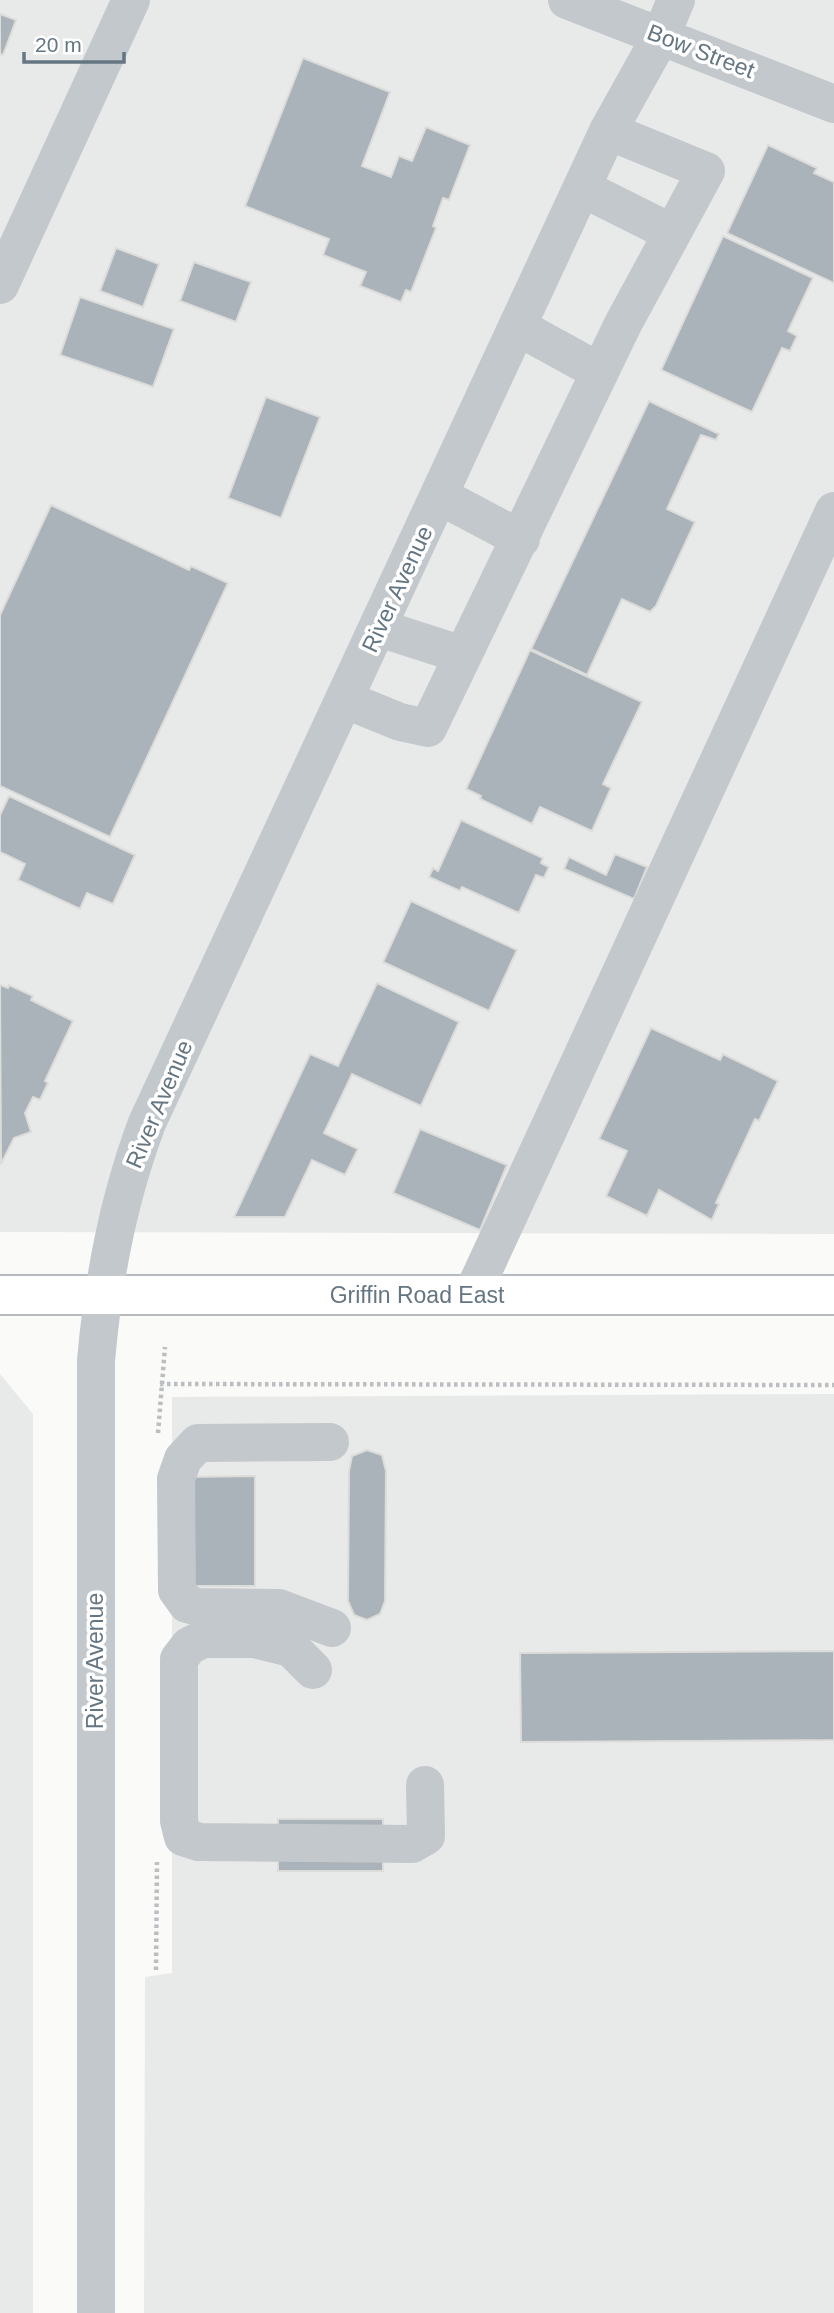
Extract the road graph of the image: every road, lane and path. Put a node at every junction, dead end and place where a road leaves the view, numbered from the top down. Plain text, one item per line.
1 (131, 0) edge
2 (567, 0) edge
3 (676, 0) edge
4 (661, 36) junction
5 (834, 104) edge
6 (608, 131) junction
7 (582, 188) junction
8 (672, 233) junction
9 (0, 285) edge
10 (518, 327) junction
11 (600, 372) junction
12 (440, 496) junction
13 (834, 511) edge
14 (521, 538) junction
15 (379, 628) junction
16 (463, 655) junction
17 (346, 700) junction
18 (0, 1295) edge
19 (102, 1295) junction
20 (834, 1295) edge
21 (472, 1296) junction
22 (160, 1384) dead end
23 (834, 1385) edge
24 (330, 1442) dead end
25 (332, 1628) dead end
26 (313, 1670) dead end
27 (425, 1785) dead end
28 (156, 1908) dead end
29 (156, 1970) dead end
30 (96, 2313) edge

1 - 9 street
2 - 4 street, Bow Street
3 - 4 street, River Avenue
4 - 5 street, Bow Street
4 - 6 street, River Avenue
6 - 7 street, River Avenue
6 - 8 street
7 - 8 street
7 - 10 street, River Avenue
8 - 11 street
10 - 11 street
10 - 12 street, River Avenue
11 - 14 street
12 - 14 street
12 - 15 street, River Avenue
13 - 21 street
14 - 16 street
15 - 16 street
15 - 17 street, River Avenue
16 - 17 street
17 - 19 street, River Avenue
18 - 19 main road, Griffin Road East
19 - 21 main road, Griffin Road East
19 - 30 street, River Avenue
20 - 21 main road, Griffin Road East
22 - 23 path
24 - 25 street
26 - 27 street
28 - 29 path

